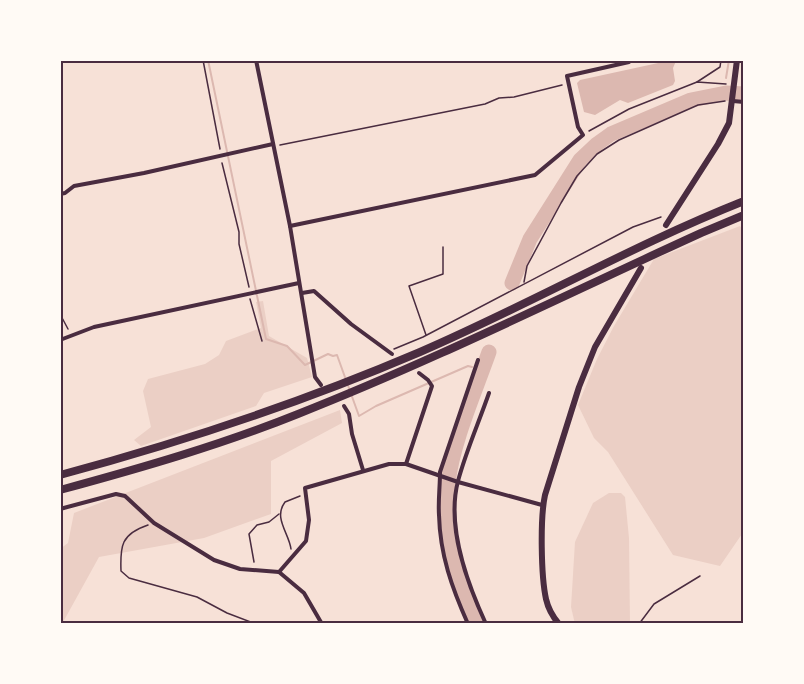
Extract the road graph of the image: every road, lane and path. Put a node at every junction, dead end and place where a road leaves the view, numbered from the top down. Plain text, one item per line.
1 (203, 60) edge
2 (256, 60) edge
3 (628, 60) edge
4 (721, 60) edge
5 (737, 60) edge
6 (697, 82) junction
7 (569, 85) junction
8 (735, 85) junction
9 (733, 99) junction
10 (744, 102) edge
11 (583, 135) junction
12 (273, 145) junction
13 (221, 156) junction
14 (60, 194) edge
15 (744, 201) edge
16 (744, 215) edge
17 (671, 217) junction
18 (666, 225) dead end
19 (290, 226) junction
20 (444, 247) dead end
21 (641, 268) dead end
22 (299, 283) junction
23 (525, 283) junction
24 (302, 293) junction
25 (250, 294) junction
26 (60, 314) edge
27 (71, 335) junction
28 (426, 336) junction
29 (60, 340) edge
30 (261, 341) dead end
31 (390, 353) joint
32 (478, 360) dead end
33 (419, 374) dead end
34 (321, 385) dead end
35 (489, 393) dead end
36 (344, 406) dead end
37 (406, 465) junction
38 (363, 470) junction
39 (60, 475) edge
40 (440, 477) junction
41 (458, 482) junction
42 (60, 490) edge
43 (305, 492) junction
44 (542, 505) junction
45 (60, 509) edge
46 (280, 514) junction
47 (154, 523) junction
48 (289, 553) dead end
49 (255, 569) junction
50 (279, 572) junction
51 (700, 576) dead end
52 (256, 624) edge
53 (322, 624) edge
54 (468, 624) edge
55 (486, 624) edge
56 (559, 624) edge
57 (639, 624) edge

1 - 13 path
2 - 12 street
3 - 7 street
4 - 6 path
5 - 8 main road
6 - 8 path
6 - 11 path
7 - 11 street
7 - 12 path
8 - 9 main road
9 - 10 street
9 - 17 main road
9 - 23 path
11 - 19 street
12 - 13 street
12 - 19 street
13 - 14 street
13 - 25 path
15 - 39 highway
16 - 42 highway
17 - 18 main road
17 - 23 path
19 - 22 street
20 - 28 path
21 - 44 main road
22 - 24 street
22 - 25 street
23 - 28 path
24 - 31 street
24 - 34 street
25 - 27 street
25 - 30 path
26 - 27 path
27 - 29 street
28 - 31 path
32 - 40 street
33 - 37 street
35 - 41 street
36 - 38 street
37 - 38 street
37 - 40 street
38 - 43 street
40 - 41 street
40 - 54 street
41 - 44 street
41 - 55 street
43 - 46 path
43 - 50 street
44 - 56 main road
45 - 47 street
46 - 48 path
46 - 49 path
47 - 49 street
47 - 52 path
49 - 50 street
50 - 53 street
51 - 57 path

